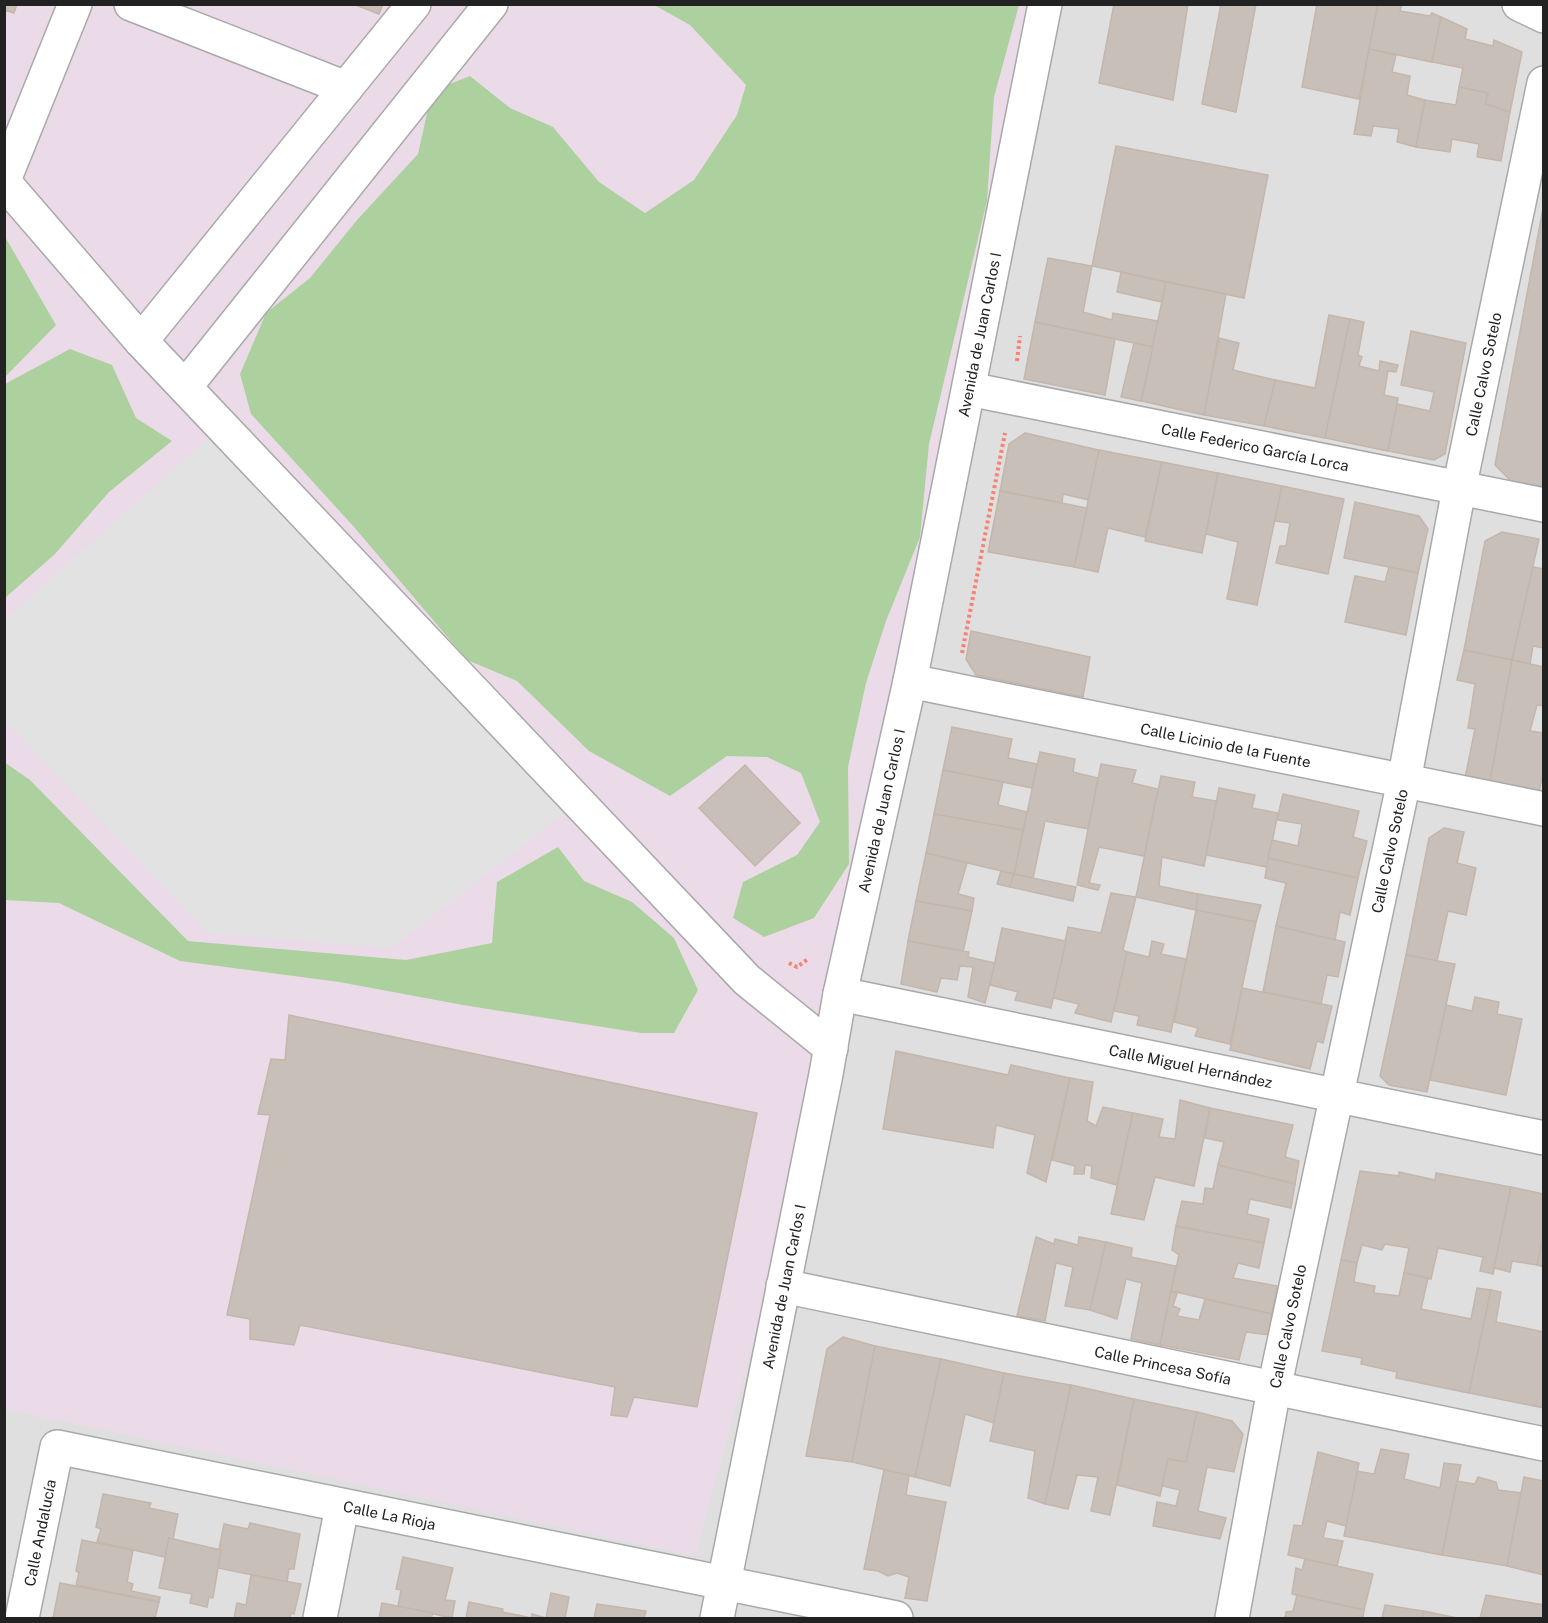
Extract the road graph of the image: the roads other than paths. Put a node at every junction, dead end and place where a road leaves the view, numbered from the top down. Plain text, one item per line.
1 (75, 4) edge
2 (131, 4) edge
3 (414, 4) edge
4 (491, 4) edge
5 (1045, 4) edge
6 (1519, 4) edge
7 (1544, 16) edge
8 (1544, 83) edge
9 (346, 88) junction
10 (4, 181) edge
11 (141, 341) junction
12 (185, 387) junction
13 (969, 388) junction
14 (1459, 489) junction
15 (1544, 505) edge
16 (910, 681) junction
17 (1404, 781) junction
18 (1544, 809) edge
19 (840, 994) junction
20 (831, 1048) junction
21 (1338, 1097) junction
22 (1544, 1138) edge
23 (783, 1286) junction
24 (1274, 1389) junction
25 (1544, 1444) edge
26 (57, 1447) joint
27 (342, 1507) junction
28 (724, 1583) junction
29 (22, 1618) edge
30 (321, 1618) edge
31 (717, 1618) edge
32 (896, 1618) edge
33 (1232, 1618) edge

1 - 10 street
2 - 9 street
3 - 9 street
4 - 12 street
5 - 13 street, Avenida de Juan Carlos I
6 - 7 street
8 - 14 street, Calle Calvo Sotelo
9 - 11 street
10 - 11 street
11 - 12 street
12 - 20 street
13 - 14 street, Calle Federico García Lorca
13 - 16 street, Avenida de Juan Carlos I
14 - 15 street, Calle Federico García Lorca
14 - 17 street, Calle Calvo Sotelo
16 - 17 street, Calle Licinio de la Fuente
16 - 19 street, Avenida de Juan Carlos I
17 - 18 street, Calle Licinio de la Fuente
17 - 21 street, Calle Calvo Sotelo
19 - 20 street, Avenida de Juan Carlos I
19 - 21 street, Calle Miguel Hernández
20 - 23 street, Avenida de Juan Carlos I
21 - 22 street, Calle Miguel Hernández
21 - 24 street, Calle Calvo Sotelo
23 - 24 street, Calle Princesa Sofía
23 - 28 street, Avenida de Juan Carlos I
24 - 25 street, Calle Princesa Sofía
24 - 33 street, Calle Calvo Sotelo
26 - 27 street, Calle La Rioja
26 - 29 street, Calle Andalucía
27 - 28 street, Calle La Rioja
27 - 30 street
28 - 31 street, Avenida de Juan Carlos I
28 - 32 street, Calle La Rioja

